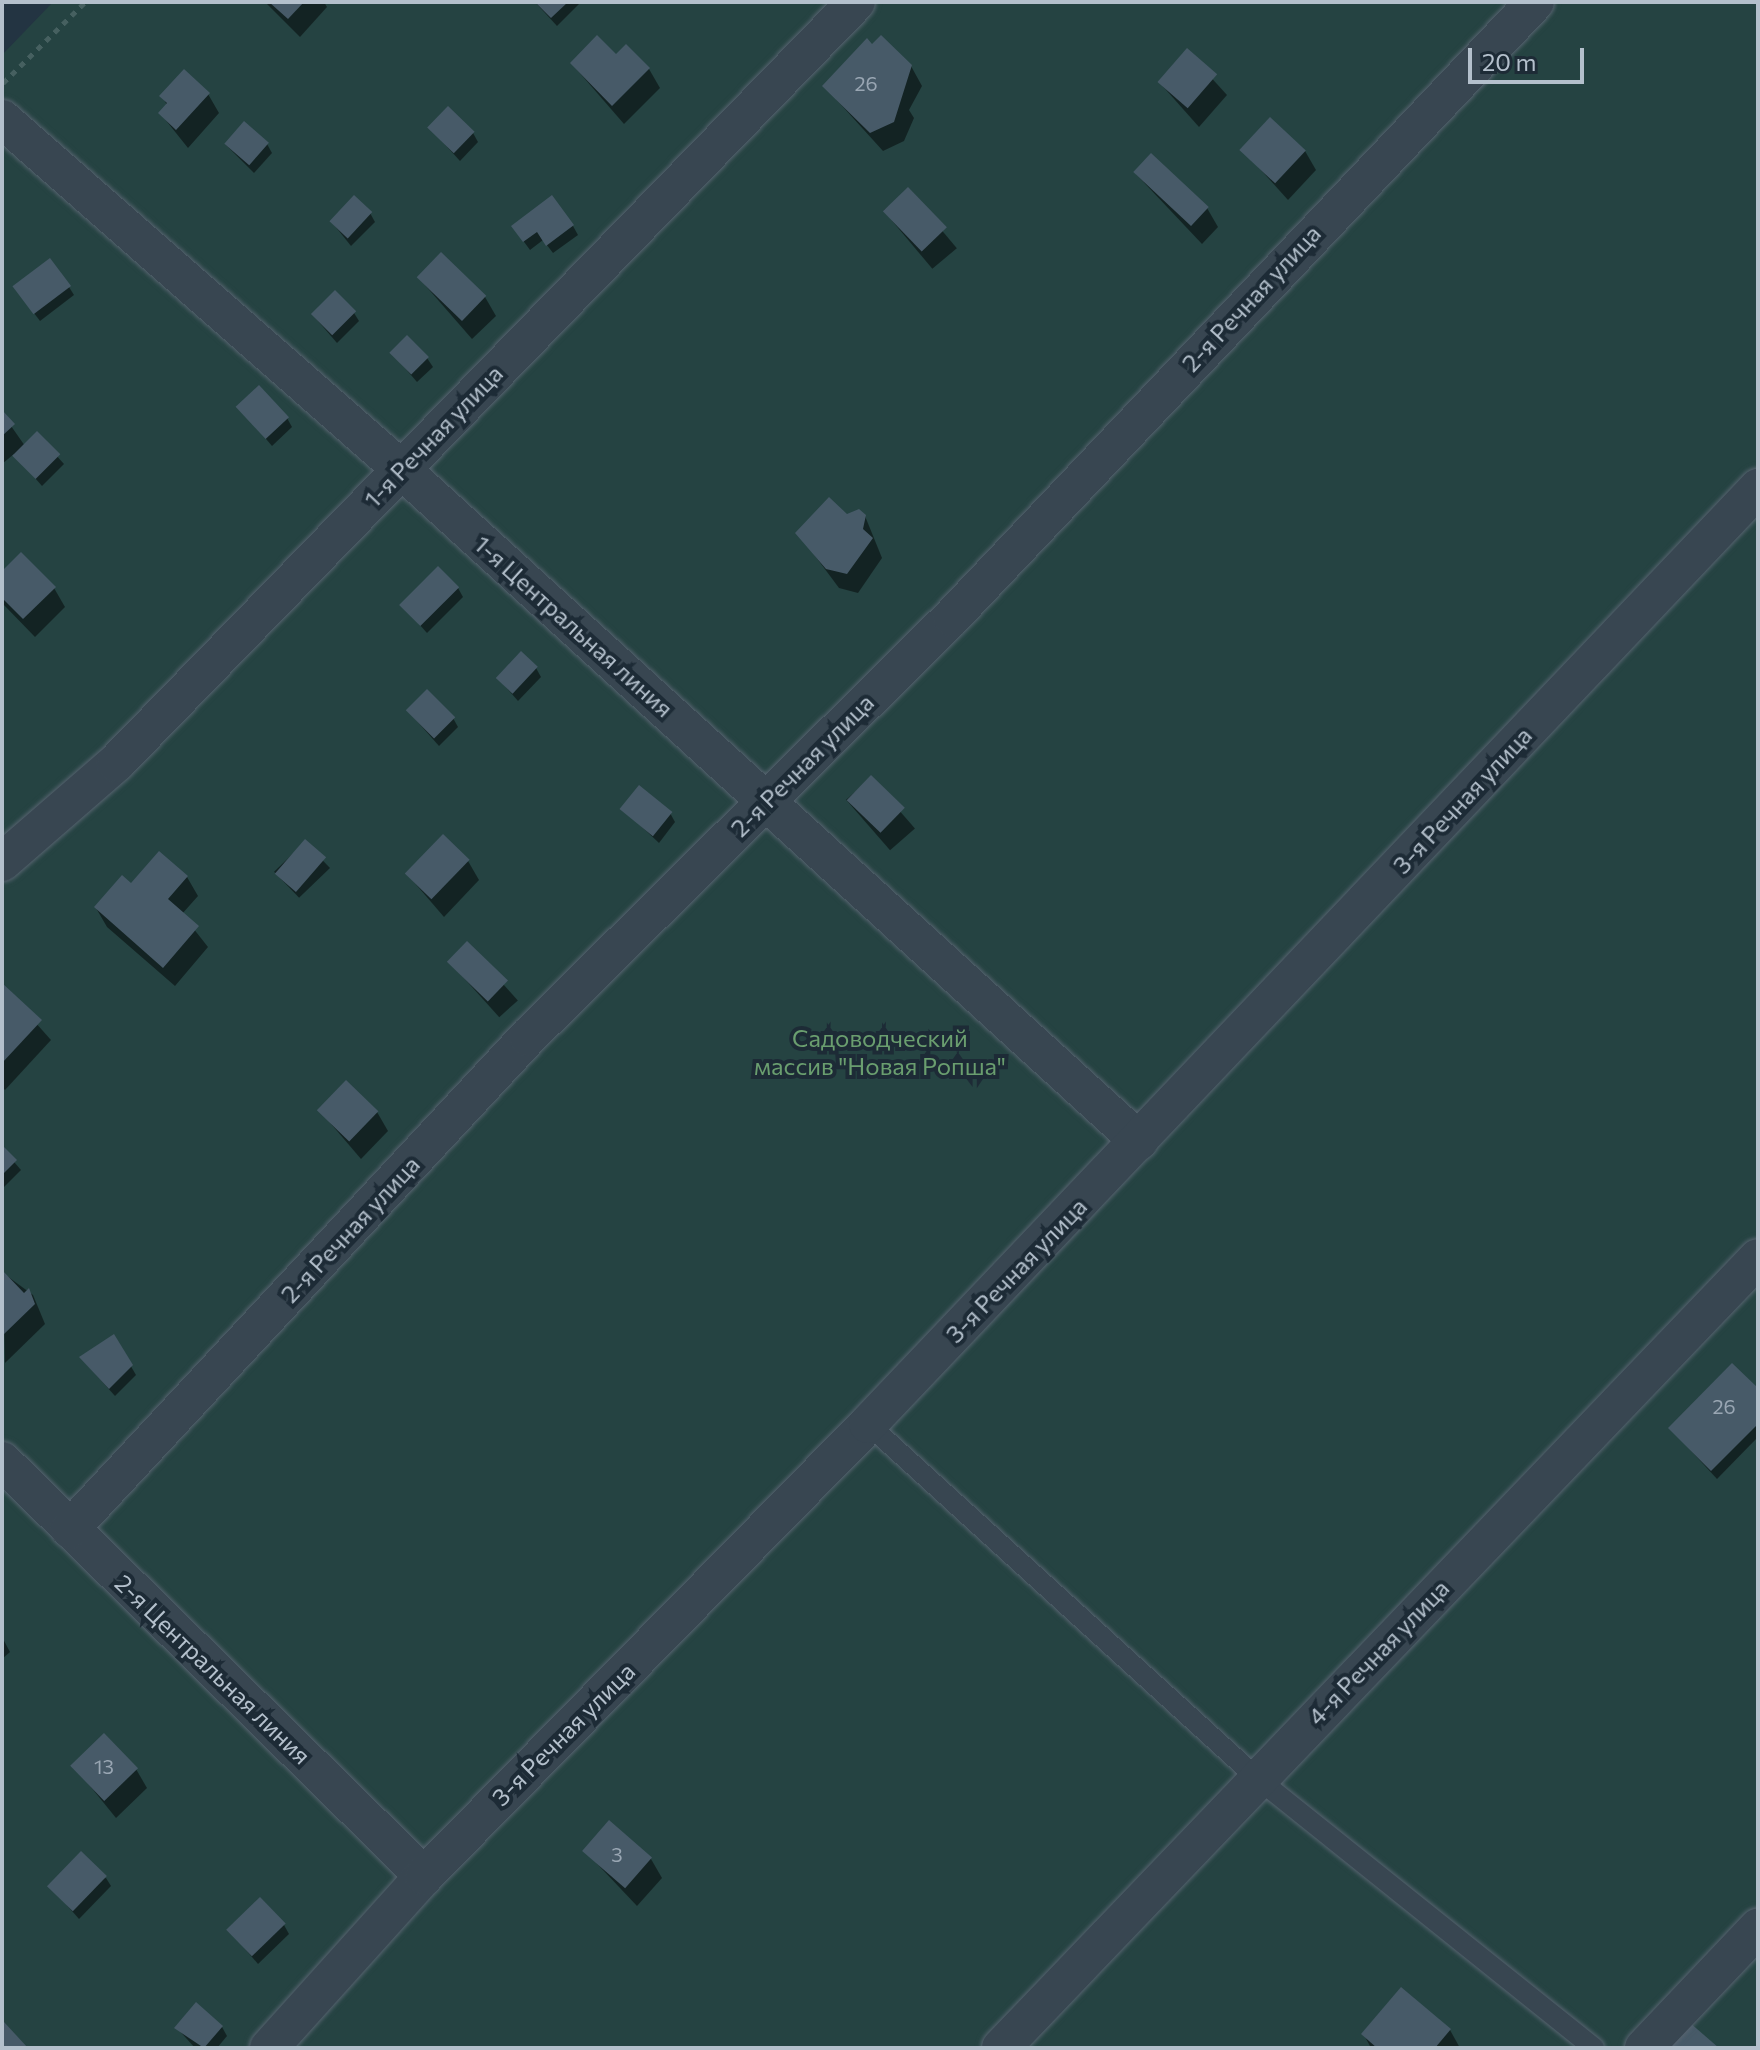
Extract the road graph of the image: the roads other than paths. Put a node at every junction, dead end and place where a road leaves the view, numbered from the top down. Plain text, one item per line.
1 (856, 2) edge
2 (1535, 2) edge
3 (2, 119) edge
4 (401, 469) junction
5 (1758, 488) edge
6 (766, 801) junction
7 (2, 862) edge
8 (1139, 1141) junction
9 (1758, 1258) edge
10 (868, 1424) junction
11 (2, 1461) edge
12 (70, 1529) junction
13 (1257, 1778) junction
14 (424, 1876) junction
15 (1758, 1928) edge
16 (269, 2048) edge
17 (1001, 2048) edge
18 (1594, 2048) edge
19 (1644, 2048) edge

1 - 4 street, 1-я Речная улица
2 - 6 street, 2-я Речная улица
3 - 4 street, 1-я Центральная линия
4 - 6 street, 1-я Центральная линия
4 - 7 street, 1-я Речная улица
5 - 8 street, 3-я Речная улица
6 - 8 street, 1-я Центральная линия
6 - 12 street, 2-я Речная улица
8 - 10 street, 3-я Речная улица
9 - 13 street, 4-я Речная улица
10 - 13 lane
10 - 14 street, 3-я Речная улица
11 - 12 street, 2-я Центральная линия
12 - 14 street, 2-я Центральная линия
13 - 17 street, 4-я Речная улица
13 - 18 lane
14 - 16 street, 3-я Речная улица
15 - 19 street

